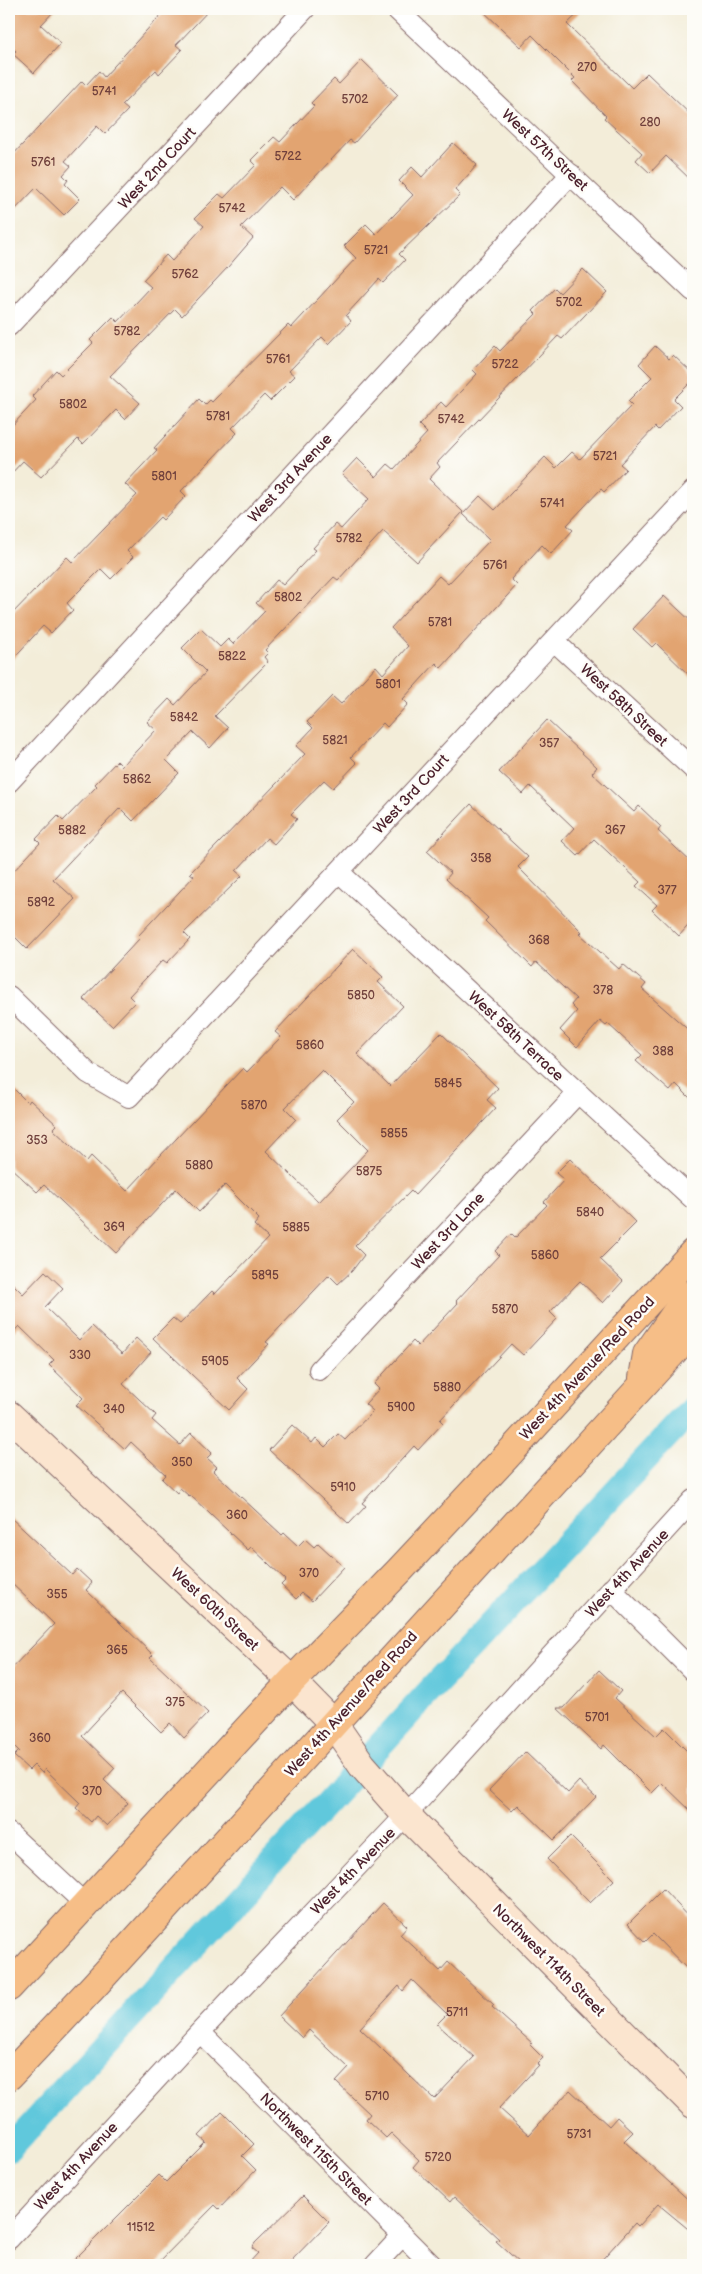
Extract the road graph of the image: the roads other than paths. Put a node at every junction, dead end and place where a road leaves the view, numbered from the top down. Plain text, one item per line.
1 (305, 9) edge
2 (396, 9) edge
3 (571, 174) junction
4 (693, 291) edge
5 (9, 326) edge
6 (693, 491) edge
7 (554, 641) junction
8 (693, 769) edge
9 (9, 782) edge
10 (338, 872) junction
11 (9, 996) edge
12 (578, 1093) junction
13 (693, 1199) edge
14 (693, 1253) edge
15 (693, 1294) edge
16 (693, 1330) edge
17 (319, 1370) dead end
18 (641, 1387) junction
19 (9, 1416) edge
20 (693, 1500) edge
21 (611, 1589) junction
22 (693, 1671) edge
23 (292, 1681) junction
24 (333, 1723) junction
25 (406, 1815) junction
26 (9, 1833) edge
27 (86, 1905) junction
28 (9, 1987) edge
29 (200, 2032) junction
30 (9, 2076) edge
31 (693, 2104) edge
32 (402, 2236) junction
33 (9, 2238) edge
34 (375, 2265) edge
35 (432, 2265) edge

1 - 5 street, West 2nd Court
2 - 3 street, West 57th Street
3 - 4 street, West 57th Street
3 - 9 street, West 3rd Avenue
6 - 7 street, West 3rd Court
7 - 8 street, West 58th Street
7 - 10 street, West 3rd Court
10 - 11 street, West 3rd Court
10 - 12 street, West 58th Terrace
12 - 13 street, West 58th Terrace
12 - 17 street, West 3rd Lane
14 - 23 main road, West 4th Avenue/Red Road
15 - 18 main road
16 - 18 main road, West 4th Avenue/Red Road
18 - 24 main road, West 4th Avenue/Red Road
19 - 23 street, West 60th Street
20 - 21 street, West 4th Avenue
21 - 22 street
21 - 25 street, West 4th Avenue
23 - 24 street, West 60th Street
23 - 27 main road, West 4th Avenue/Red Road
24 - 25 street, West 60th Street
24 - 30 main road, West 4th Avenue/Red Road
25 - 29 street, West 4th Avenue
25 - 31 street, Northwest 114th Street
26 - 27 street
27 - 28 main road, West 4th Avenue/Red Road
29 - 32 street, Northwest 115th Street
29 - 33 street, West 4th Avenue
32 - 34 street
32 - 35 street, Northwest 115th Street

